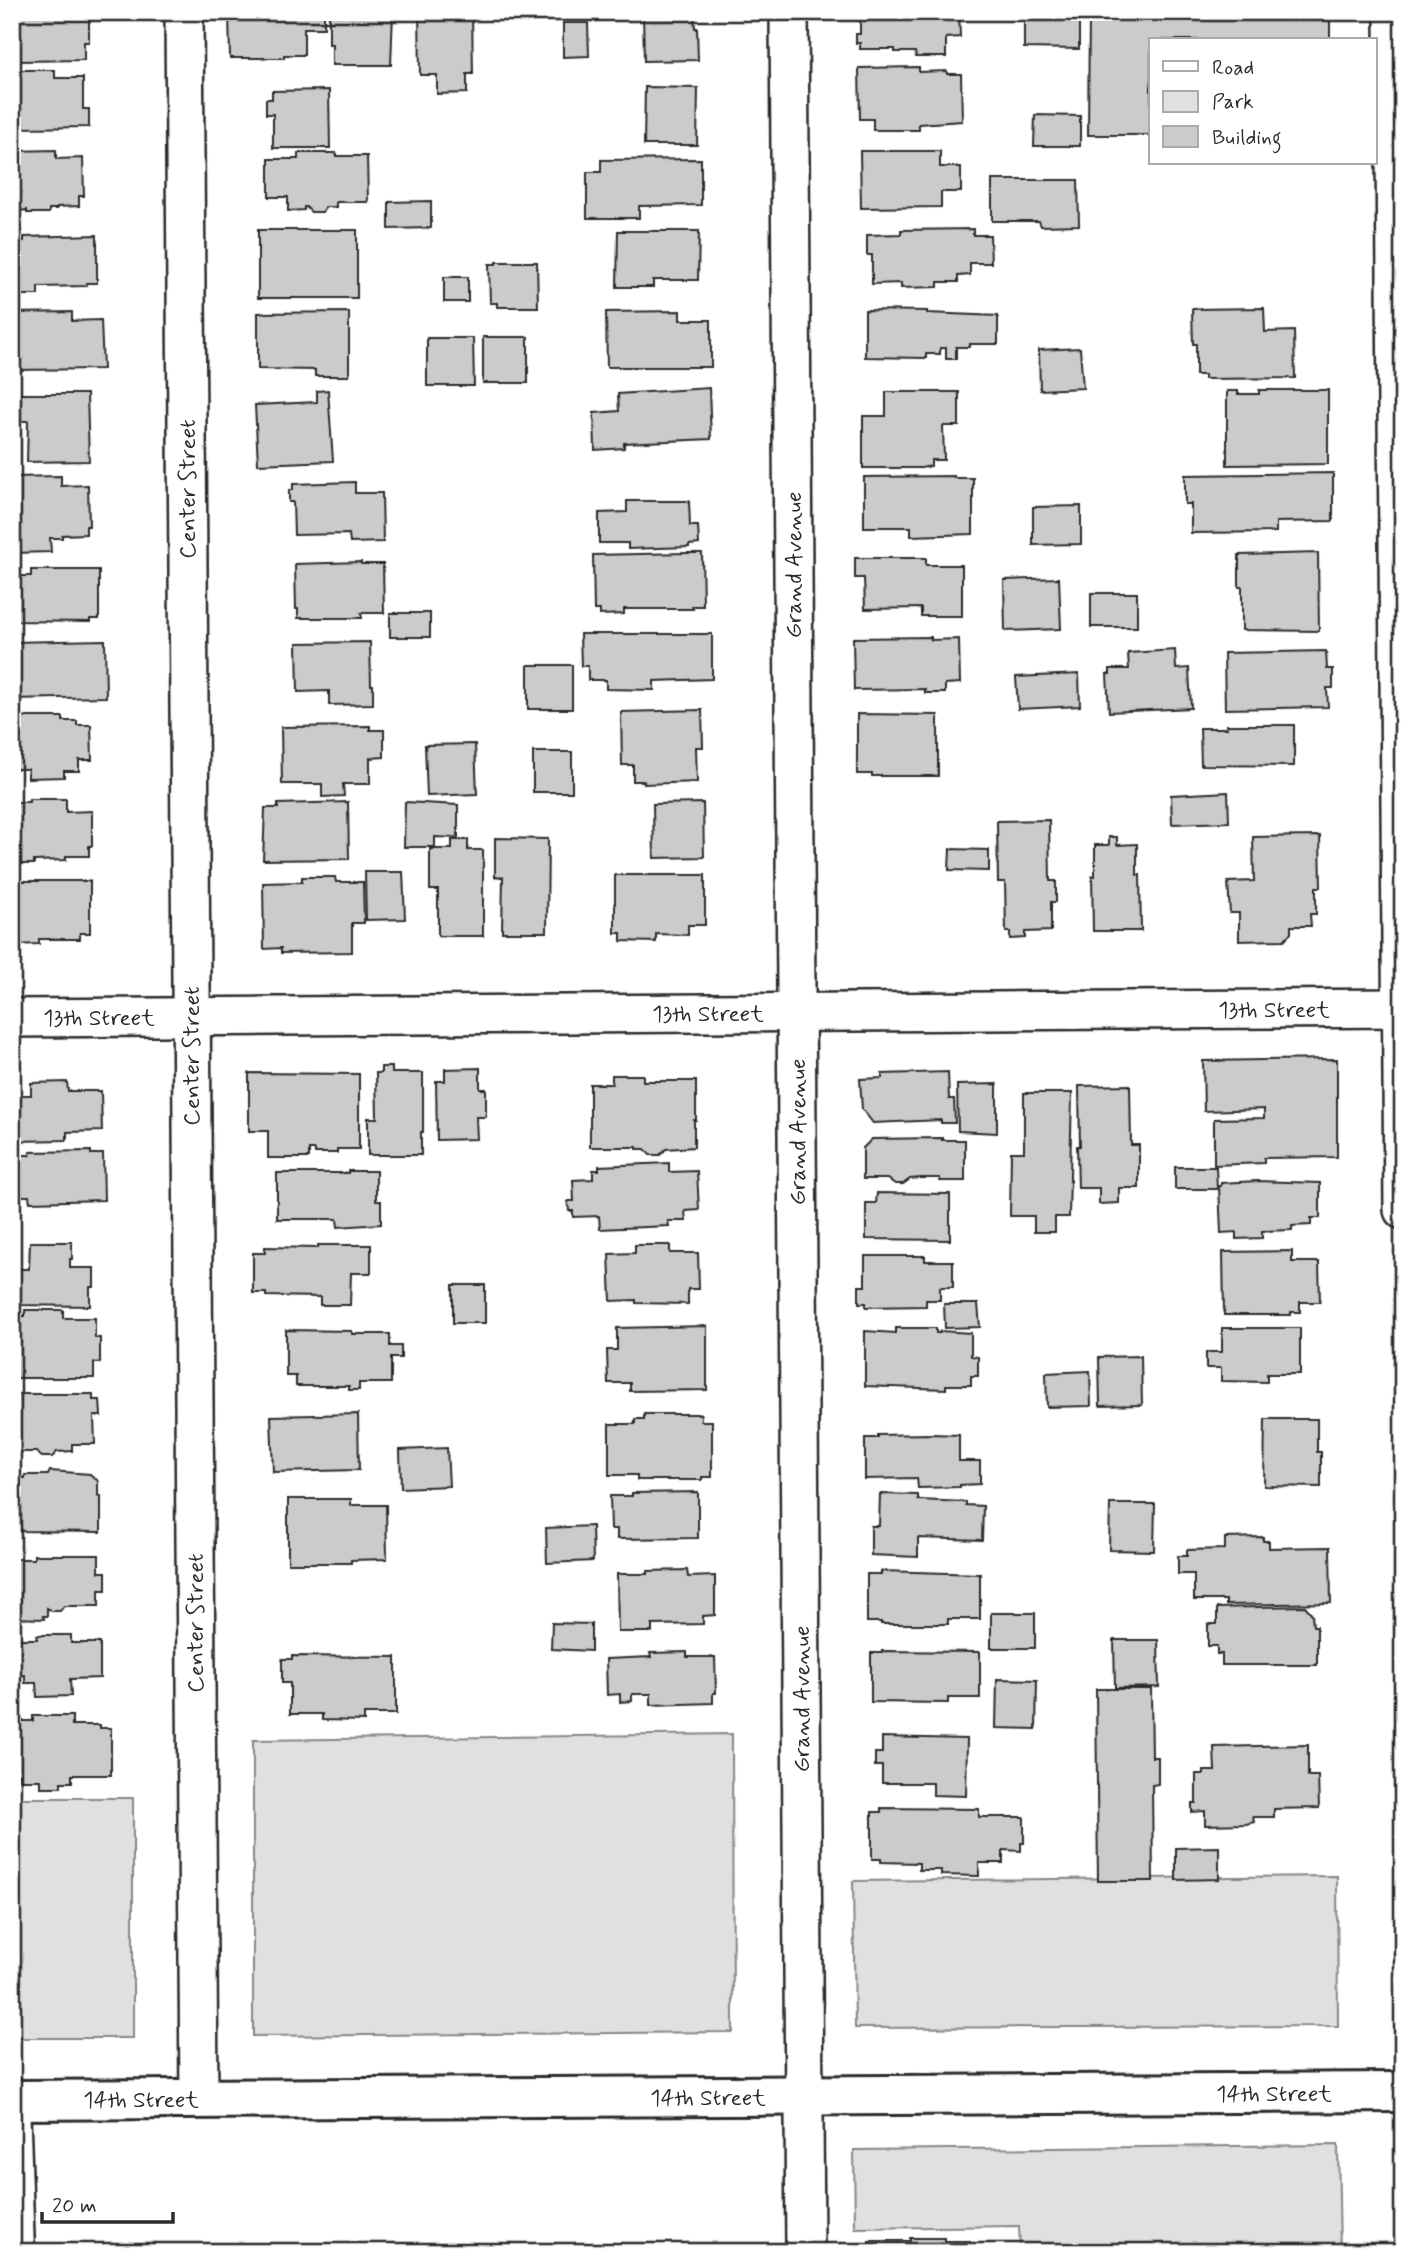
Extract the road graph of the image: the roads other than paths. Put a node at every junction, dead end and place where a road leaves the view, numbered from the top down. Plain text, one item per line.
1 (184, 12) edge
2 (789, 12) edge
3 (1394, 12) edge
4 (1402, 1008) edge
5 (796, 1012) junction
6 (191, 1016) junction
7 (12, 1018) edge
8 (1403, 1210) edge
9 (1403, 2092) edge
10 (804, 2097) junction
11 (198, 2099) junction
12 (16, 2100) edge
13 (25, 2252) edge
14 (805, 2252) edge

1 - 6 street, Center Street
2 - 5 street, Grand Avenue
3 - 4 street
4 - 5 street, 13th Street
4 - 8 street
5 - 6 street, 13th Street
5 - 10 street, Grand Avenue
6 - 7 street, 13th Street
6 - 11 street, Center Street
9 - 10 main road, 14th Street
10 - 11 main road, 14th Street
10 - 14 street, Grand Avenue
11 - 12 main road, 14th Street
12 - 13 lane

